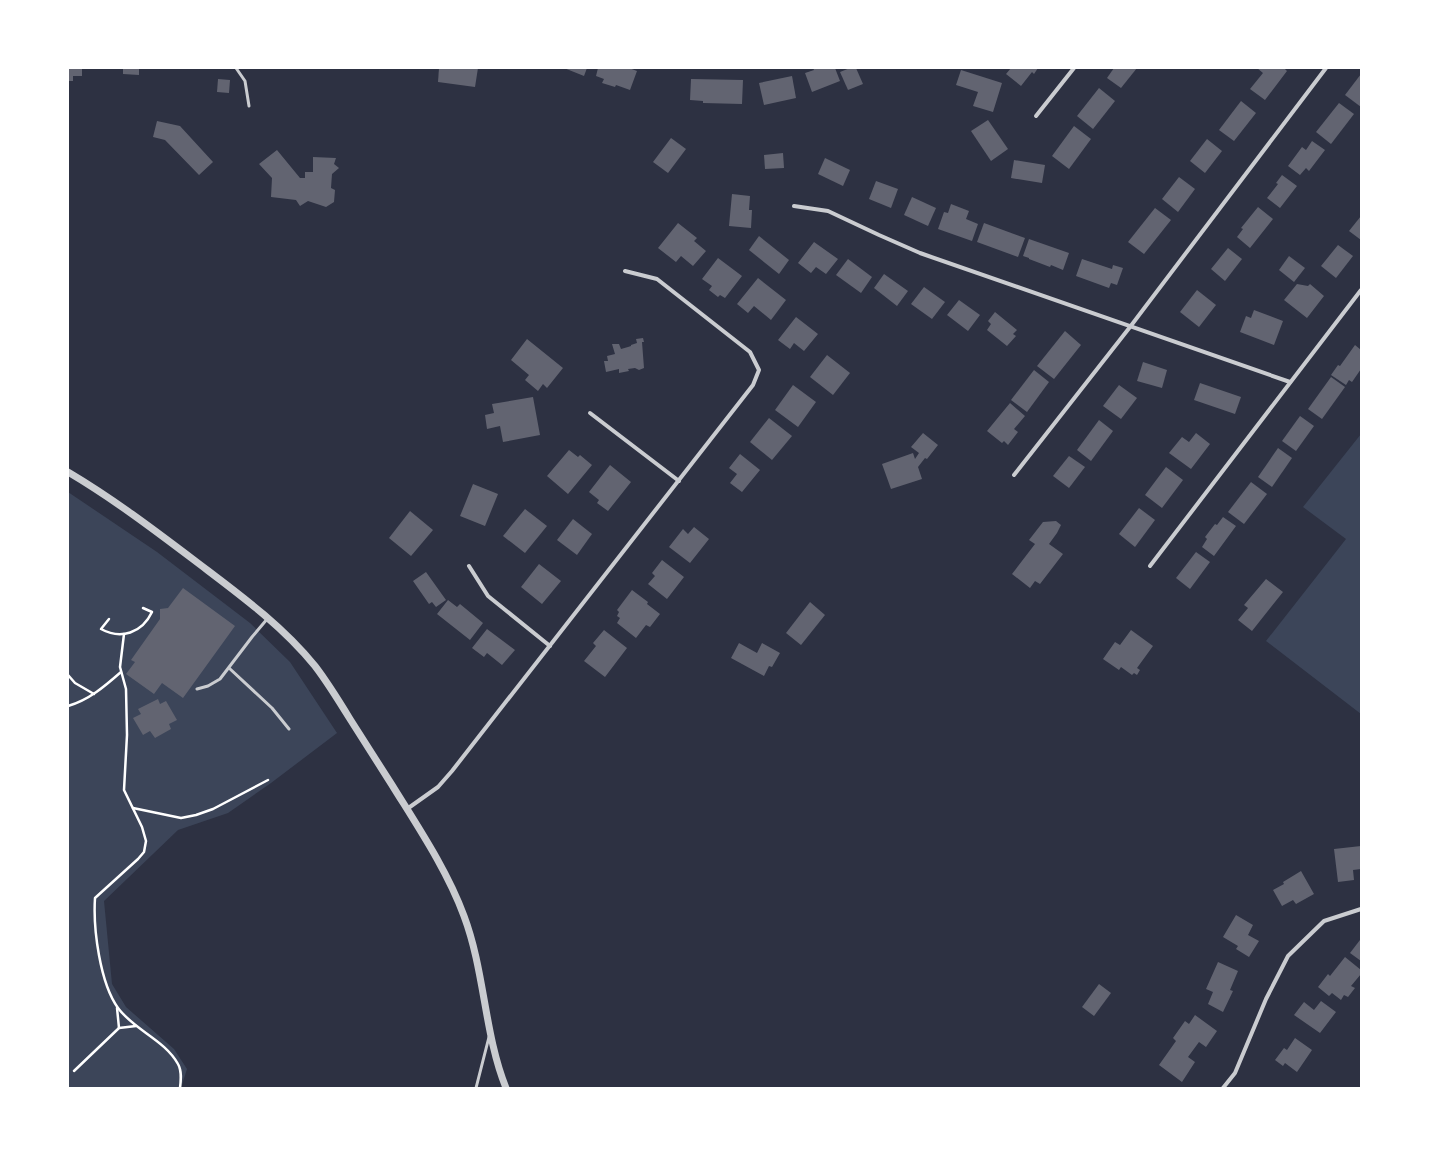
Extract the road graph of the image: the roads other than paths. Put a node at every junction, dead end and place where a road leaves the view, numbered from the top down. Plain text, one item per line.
1 (236, 68) edge
2 (1074, 68) edge
3 (1326, 68) edge
4 (249, 106) dead end
5 (1036, 116) dead end
6 (794, 206) dead end
7 (624, 271) dead end
8 (1361, 290) edge
9 (1130, 327) junction
10 (1290, 382) junction
11 (590, 413) dead end
12 (68, 472) edge
13 (1014, 475) dead end
14 (680, 481) junction
15 (469, 566) dead end
16 (1150, 566) dead end
17 (268, 618) junction
18 (550, 646) junction
19 (229, 668) junction
20 (197, 689) dead end
21 (289, 729) dead end
22 (406, 809) junction
23 (1361, 909) edge
24 (490, 1031) junction
25 (476, 1088) edge
26 (506, 1088) edge
27 (1223, 1088) edge

1 - 4 lane
2 - 5 street
3 - 9 street
6 - 9 street
7 - 14 street
8 - 10 street
9 - 10 street
9 - 13 street
10 - 16 street
11 - 14 street
12 - 17 street
14 - 18 street
15 - 18 street
17 - 19 lane
17 - 22 street
18 - 22 street
19 - 20 lane
19 - 21 lane
22 - 24 street
23 - 27 street
24 - 25 lane
24 - 26 street

